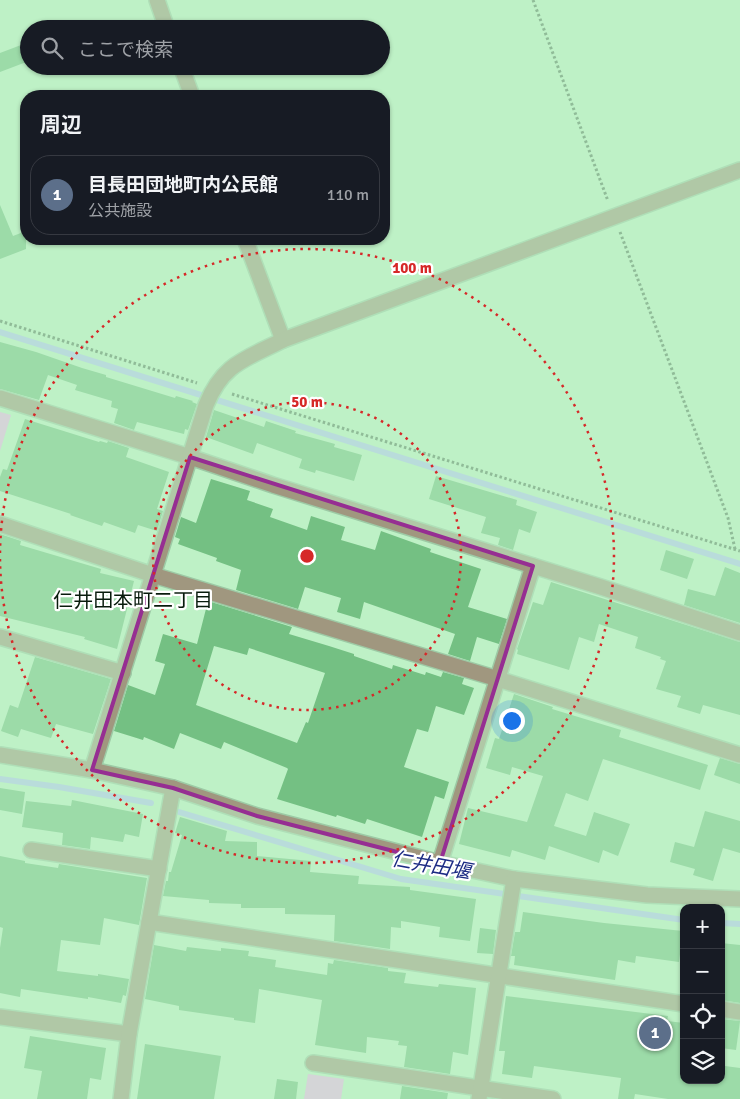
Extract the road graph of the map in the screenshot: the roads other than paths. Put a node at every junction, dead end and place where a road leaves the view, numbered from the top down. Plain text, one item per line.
1 (157, 0) edge
2 (164, 20) edge
3 (184, 75) edge
4 (190, 90) edge
5 (740, 170) edge
6 (247, 245) edge
7 (283, 340) junction
8 (0, 398) edge
9 (190, 457) junction
10 (0, 524) edge
11 (533, 566) junction
12 (153, 575) junction
13 (740, 633) edge
14 (0, 636) edge
15 (122, 672) junction
16 (498, 679) junction
17 (0, 755) edge
18 (740, 755) edge
19 (92, 770) junction
20 (173, 788) junction
21 (31, 850) dead end
22 (440, 863) junction
23 (159, 869) junction
24 (514, 878) junction
25 (740, 899) edge
26 (149, 922) junction
27 (499, 976) junction
28 (680, 1003) edge
29 (725, 1010) edge
30 (740, 1012) edge
31 (0, 1017) edge
32 (129, 1034) junction
33 (313, 1063) dead end
34 (480, 1094) edge
35 (120, 1099) edge
36 (553, 1099) edge

1 - 2 street
3 - 4 street
5 - 7 street
6 - 7 street
7 - 9 street
8 - 9 street
9 - 11 street
9 - 12 street
10 - 12 street
11 - 13 street
11 - 16 street
12 - 15 street
12 - 16 street
14 - 15 street
15 - 19 street
16 - 18 street
16 - 22 street
17 - 19 street
19 - 20 street
20 - 22 street
20 - 23 street
21 - 23 street
22 - 24 street
23 - 26 street
24 - 25 street
24 - 27 street
26 - 27 street
26 - 32 street
27 - 28 street
27 - 34 street
29 - 30 street
31 - 32 street
32 - 35 street
33 - 34 street
34 - 36 street

